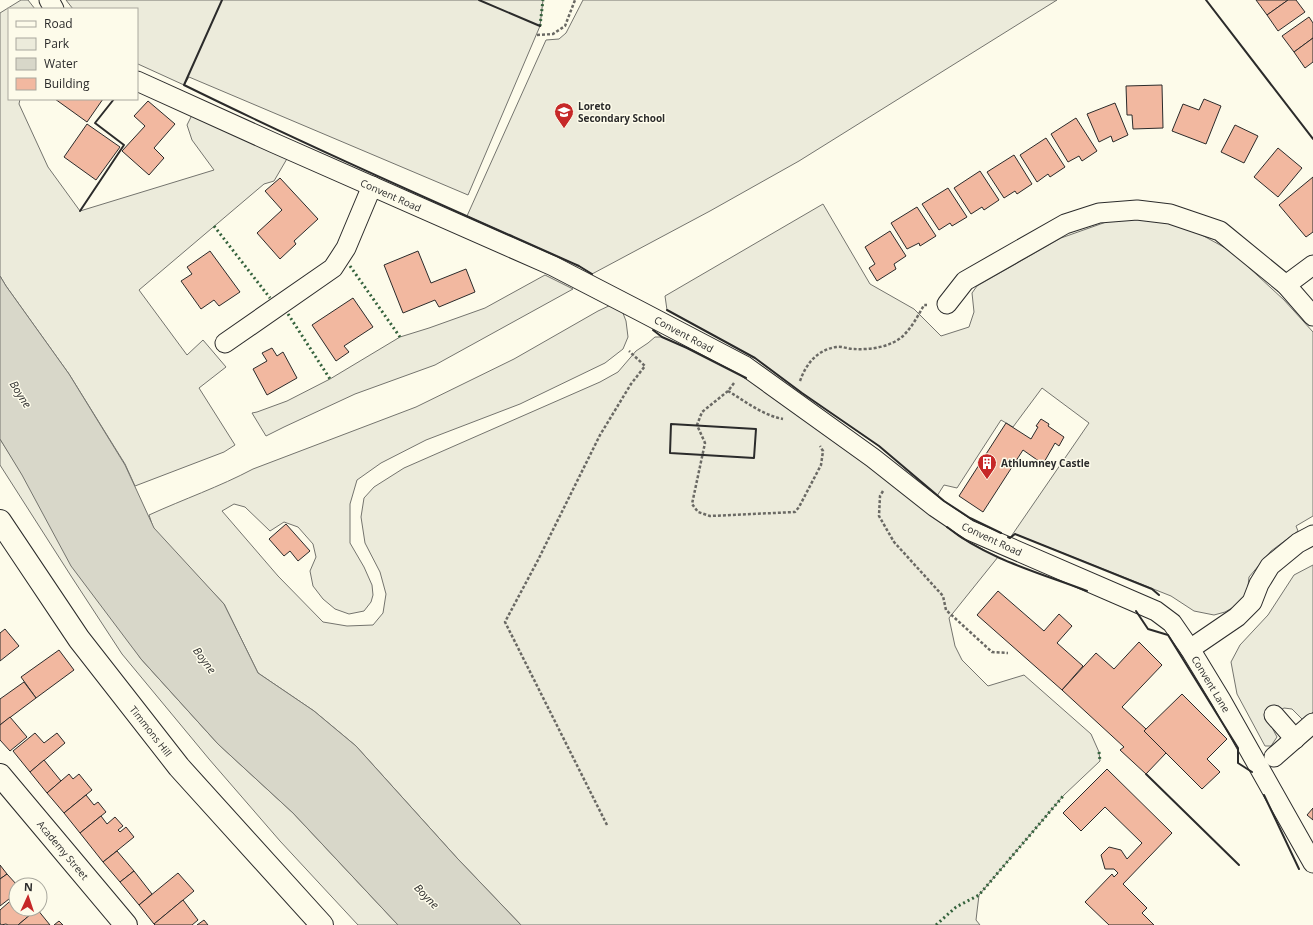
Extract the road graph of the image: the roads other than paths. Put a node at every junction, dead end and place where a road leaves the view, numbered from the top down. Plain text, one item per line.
1 (138, 81) edge
2 (372, 186) junction
3 (1313, 265) edge
4 (1286, 285) junction
5 (947, 304) road end
6 (1313, 316) edge
7 (224, 343) dead end
8 (0, 521) edge
9 (1313, 535) edge
10 (1190, 649) junction
11 (1274, 715) dead end
12 (1313, 723) edge
13 (1295, 739) junction
14 (1274, 757) dead end
15 (0, 775) edge
16 (1313, 863) edge
17 (126, 925) edge
18 (322, 925) edge

1 - 2 street, Convent Road
2 - 7 street
2 - 10 street, Convent Road
3 - 4 street
4 - 5 street
4 - 6 street
8 - 18 main road, Timmons Hill
9 - 10 street
10 - 16 street, Convent Lane
11 - 13 street
12 - 13 street
13 - 14 street
15 - 17 main road, Academy Street

